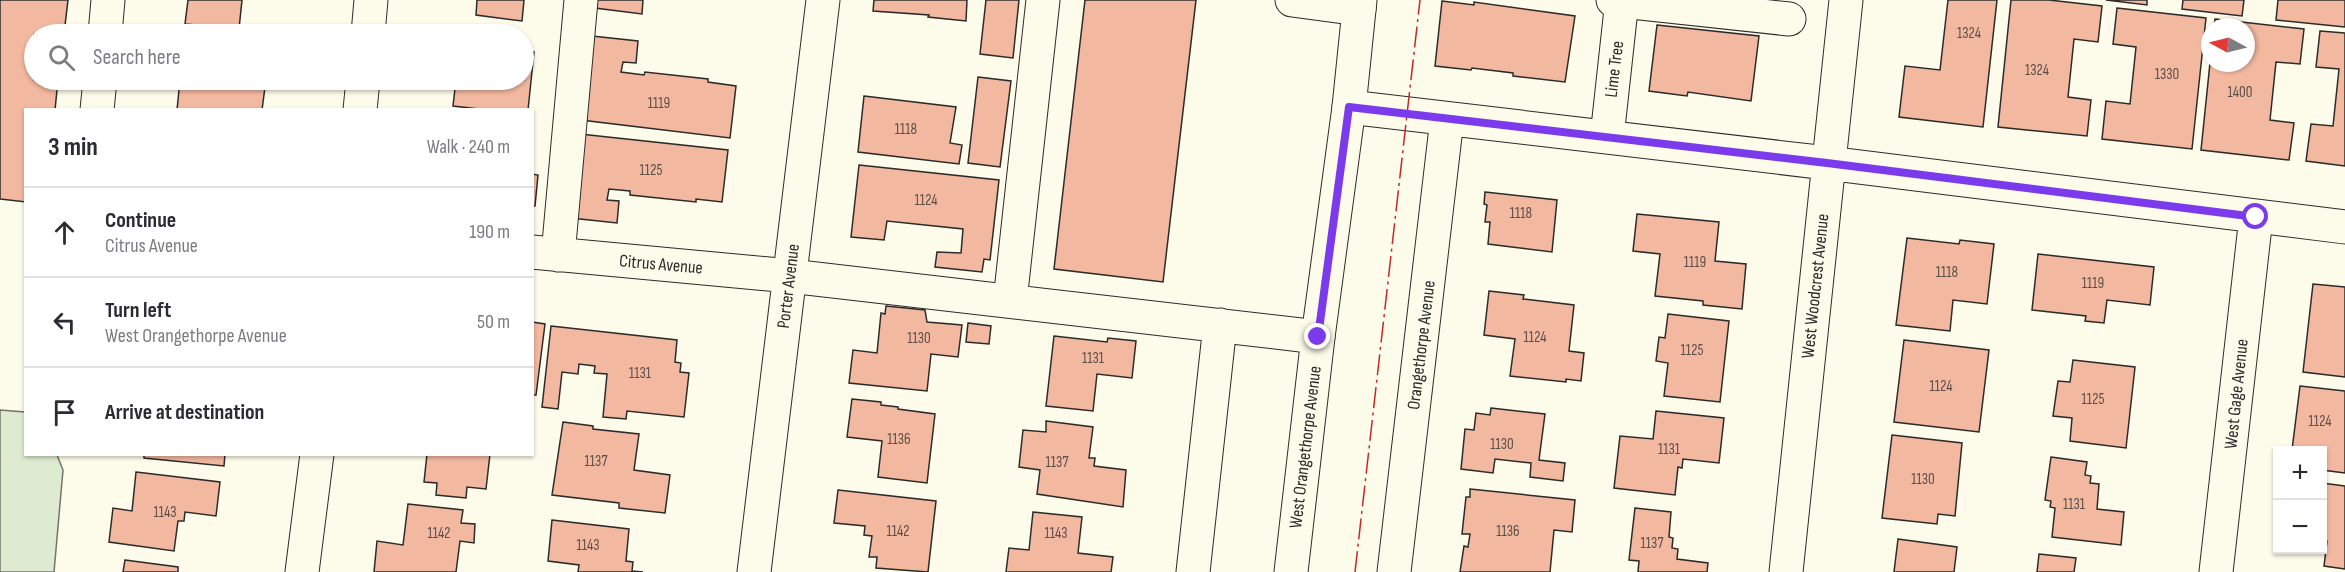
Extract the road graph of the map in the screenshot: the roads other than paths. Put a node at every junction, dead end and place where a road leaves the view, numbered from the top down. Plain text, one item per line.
1 (108, 0) edge
2 (371, 0) edge
3 (581, 0) edge
4 (823, 0) edge
5 (1043, 0) edge
6 (1292, 0) edge
7 (1619, 0) edge
8 (1846, 0) edge
9 (1360, 4) edge
10 (1789, 19) dead end
11 (106, 24) edge
12 (369, 24) edge
13 (99, 90) edge
14 (362, 90) edge
15 (1349, 107) junction
16 (97, 108) edge
17 (360, 108) edge
18 (1447, 118) junction
19 (1606, 137) junction
20 (1827, 163) junction
21 (2256, 217) junction
22 (2345, 227) edge
23 (545, 254) edge
24 (789, 276) junction
25 (1010, 301) junction
26 (1220, 325) junction
27 (1318, 337) junction
28 (318, 456) edge
29 (302, 572) edge
30 (754, 572) edge
31 (1193, 572) edge
32 (1291, 572) edge
33 (1394, 572) edge
34 (1786, 572) edge
35 (2216, 572) edge

1 - 11 street
2 - 12 street
3 - 23 street
4 - 24 street, Porter Avenue
5 - 25 street
6 - 9 street
7 - 10 street, Lime Tree
7 - 19 street, Lime Tree
8 - 20 street, West Woodcrest Avenue
9 - 15 street, West Orangethorpe Avenue
13 - 16 street
14 - 17 street
15 - 18 street
15 - 27 street, West Orangethorpe Avenue
18 - 19 street
18 - 33 street, Orangethorpe Avenue
19 - 20 street
20 - 21 street
20 - 34 street, West Woodcrest Avenue
21 - 22 street
21 - 35 street, West Gage Avenue
23 - 24 street, Citrus Avenue
24 - 25 street, Citrus Avenue
24 - 30 street, Porter Avenue
25 - 26 street, Citrus Avenue
26 - 27 street, Citrus Avenue
26 - 31 street
27 - 32 street, West Orangethorpe Avenue
28 - 29 street

